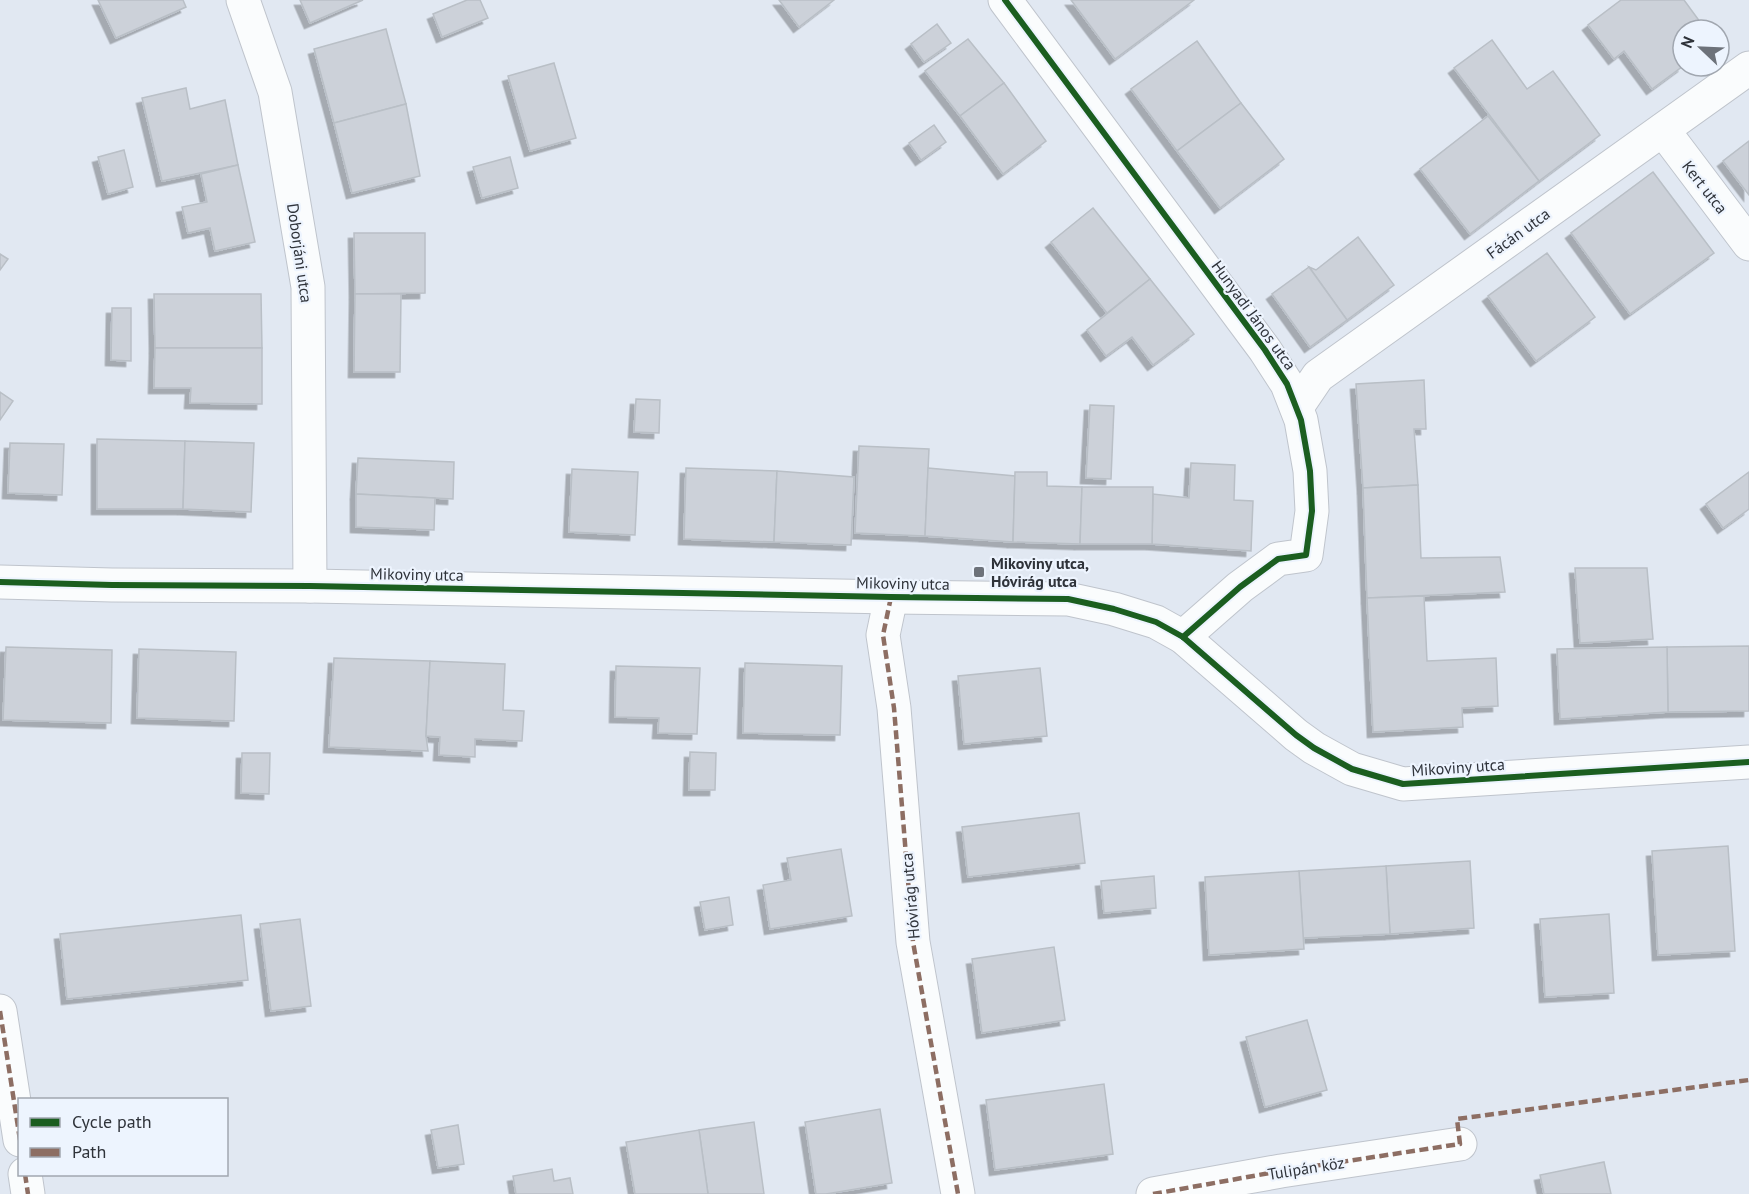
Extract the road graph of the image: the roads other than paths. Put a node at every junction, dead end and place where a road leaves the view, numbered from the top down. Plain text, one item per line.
1 (243, 0) edge
2 (1005, 0) edge
3 (1749, 68) edge
4 (1663, 130) junction
5 (1749, 244) edge
6 (1297, 407) junction
7 (0, 582) edge
8 (310, 586) junction
9 (891, 597) junction
10 (1184, 637) junction
11 (1749, 762) edge
12 (0, 1011) edge
13 (18, 1127) edge
14 (1460, 1144) dead end
15 (25, 1176) edge
16 (28, 1194) edge
17 (958, 1194) edge
18 (1153, 1194) edge

1 - 8 street, Doborjáni utca
2 - 6 street, Hunyadi János utca
3 - 4 street, Fácán utca
4 - 5 street, Kert utca
4 - 6 street, Fácán utca
6 - 10 street, Hunyadi János utca
7 - 8 street, Mikoviny utca
8 - 9 street, Mikoviny utca
9 - 10 street, Mikoviny utca
9 - 17 street, Hóvirág utca
10 - 11 street, Mikoviny utca
12 - 13 street
14 - 18 street, Tulipán köz
15 - 16 street

